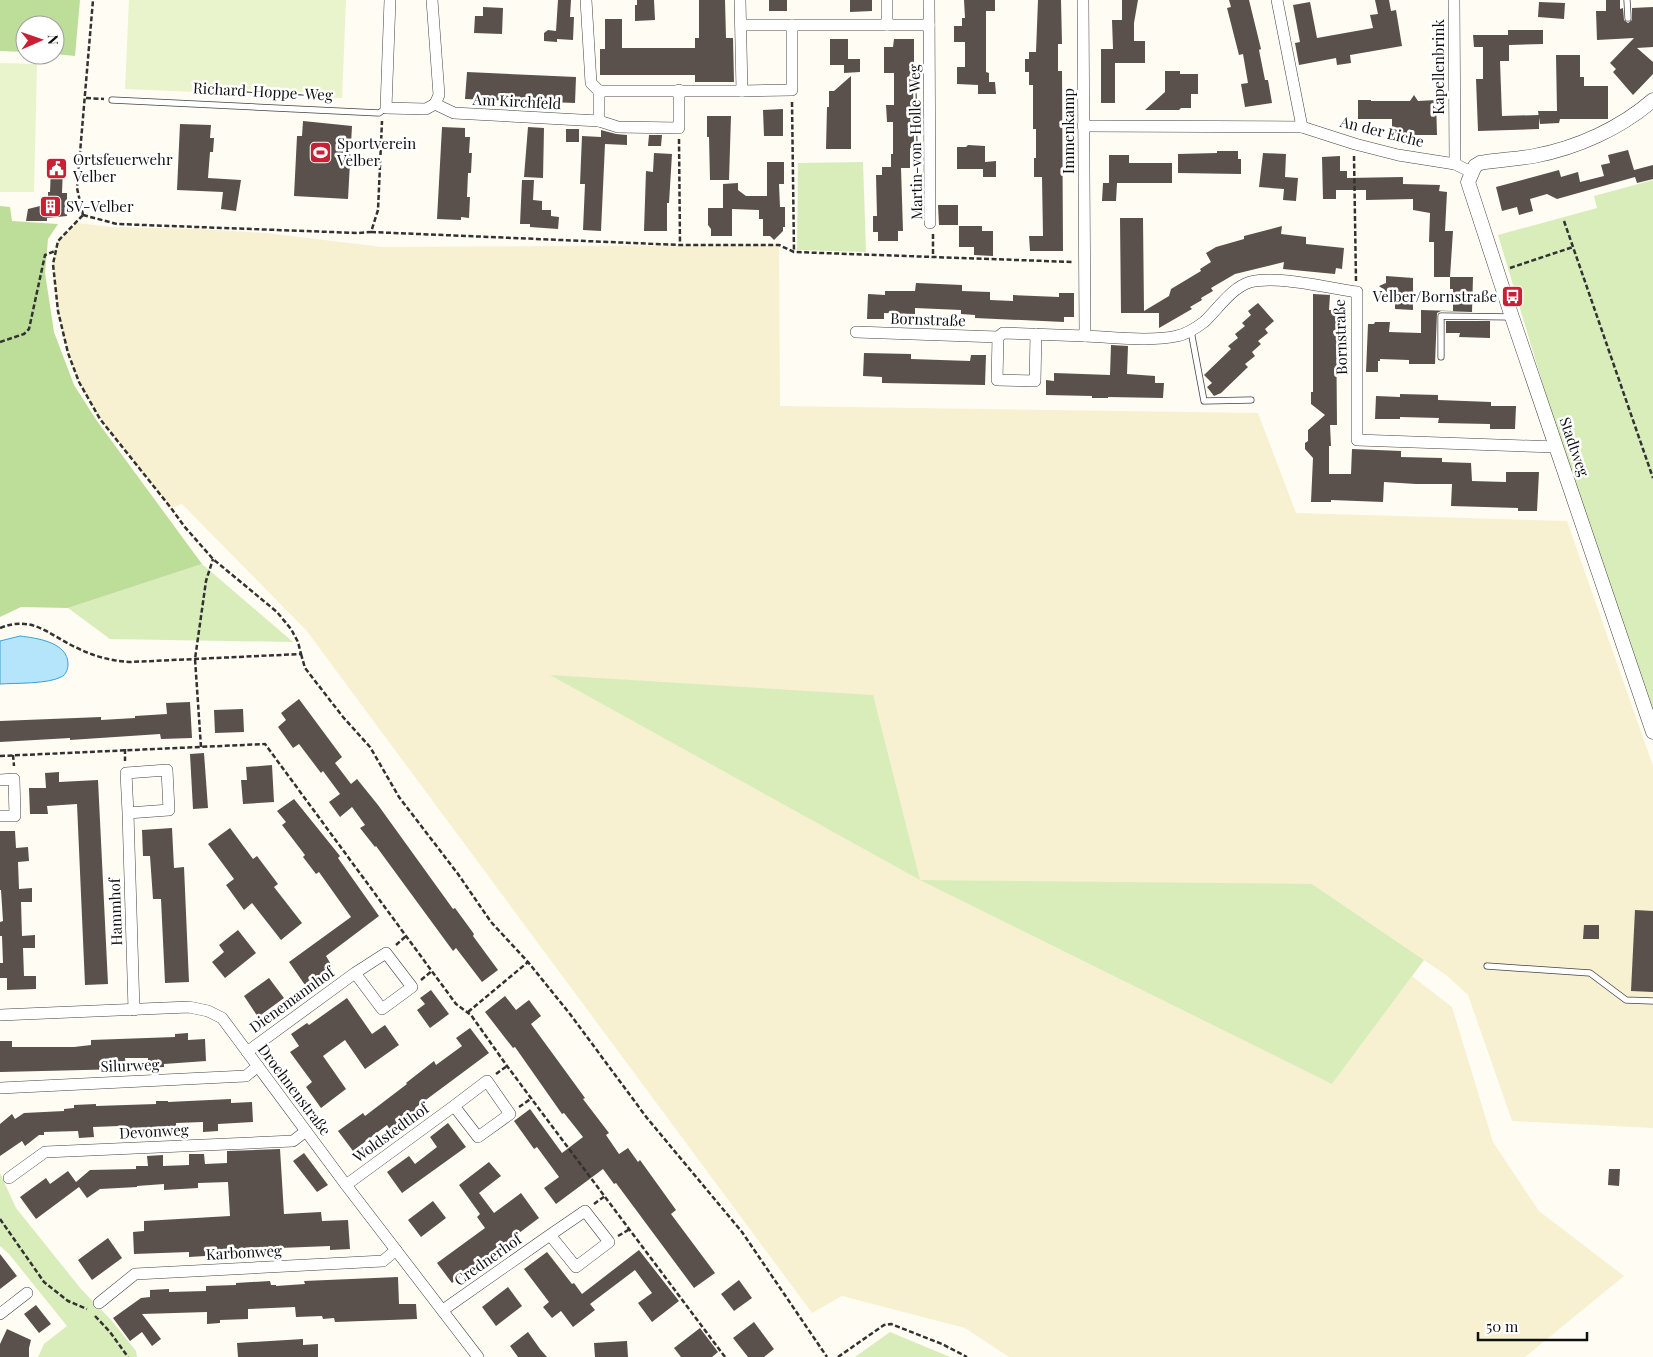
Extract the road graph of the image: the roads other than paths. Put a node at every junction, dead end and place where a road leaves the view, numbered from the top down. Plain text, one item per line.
1 (390, 0) edge
2 (432, 0) edge
3 (586, 0) edge
4 (740, 0) edge
5 (887, 0) edge
6 (929, 0) edge
7 (1083, 0) edge
8 (1277, 0) edge
9 (1454, 0) edge
10 (1627, 0) edge
11 (1628, 18) dead end
12 (741, 25) junction
13 (792, 25) junction
14 (887, 25) junction
15 (929, 25) junction
16 (679, 90) junction
17 (599, 91) junction
18 (742, 91) junction
19 (112, 100) road end
20 (1653, 100) edge
21 (435, 104) junction
22 (386, 108) junction
23 (599, 121) junction
24 (1084, 126) junction
25 (1302, 127) junction
26 (1455, 164) junction
27 (1471, 172) junction
28 (930, 223) road end
29 (1512, 317) junction
30 (1191, 331) junction
31 (856, 332) dead end
32 (1036, 334) junction
33 (1085, 336) junction
34 (998, 337) junction
35 (1441, 357) dead end
36 (1251, 400) dead end
37 (1556, 447) junction
38 (1653, 732) edge
39 (0, 780) edge
40 (128, 813) junction
41 (0, 816) edge
42 (1486, 966) dead end
43 (356, 973) junction
44 (1653, 1000) edge
45 (134, 1010) junction
46 (0, 1015) edge
47 (247, 1052) junction
48 (258, 1066) junction
49 (0, 1088) edge
50 (454, 1106) junction
51 (306, 1131) junction
52 (9, 1178) dead end
53 (346, 1185) junction
54 (550, 1235) junction
55 (396, 1250) junction
56 (27, 1293) dead end
57 (100, 1303) dead end
58 (443, 1310) junction
59 (0, 1314) edge
60 (478, 1357) edge

1 - 22 street
2 - 21 street
3 - 17 street
4 - 12 street
5 - 14 street
6 - 15 street, Martin-von-Holle-Weg
7 - 24 street, Immenkamp
8 - 25 street
9 - 26 street, Kapellenbrink
10 - 11 lane
12 - 13 street
12 - 18 street
13 - 14 street
13 - 18 street
14 - 15 street
15 - 28 street, Martin-von-Holle-Weg
16 - 17 street
16 - 18 street
16 - 23 street, Am Kirchfeld
17 - 23 street
19 - 22 lane, Richard-Hoppe-Weg
20 - 27 street
21 - 22 street, Richard-Hoppe-Weg
21 - 23 street, Am Kirchfeld
24 - 25 street, An der Eiche
24 - 33 street, Immenkamp
25 - 26 street, An der Eiche
26 - 27 street, An der Eiche
27 - 29 street, Stadtweg
29 - 35 lane
29 - 37 street, Stadtweg
30 - 33 street, Bornstraße
30 - 36 lane
30 - 37 street, Bornstraße
31 - 34 street, Bornstraße
32 - 33 street, Bornstraße
32 - 34 street, Bornstraße
32 - 34 street
37 - 38 street, Stadtweg
39 - 41 street
40 - 40 street, Hammhof
40 - 45 street, Hammhof
42 - 44 lane
43 - 43 street, Dienemannhof
43 - 47 street, Dienemannhof
45 - 46 street, Droehnenstraße
45 - 47 street, Droehnenstraße
47 - 48 street, Droehnenstraße
48 - 49 street, Silurweg
48 - 51 street, Droehnenstraße
50 - 50 street, Woldstedthof
50 - 53 street, Woldstedthof
51 - 52 street, Devonweg
51 - 53 street, Droehnenstraße
53 - 55 street, Droehnenstraße
54 - 54 street, Crednerhof
54 - 58 street, Crednerhof
55 - 57 street, Karbonweg
55 - 58 street, Droehnenstraße
56 - 59 street
58 - 60 street, Droehnenstraße

